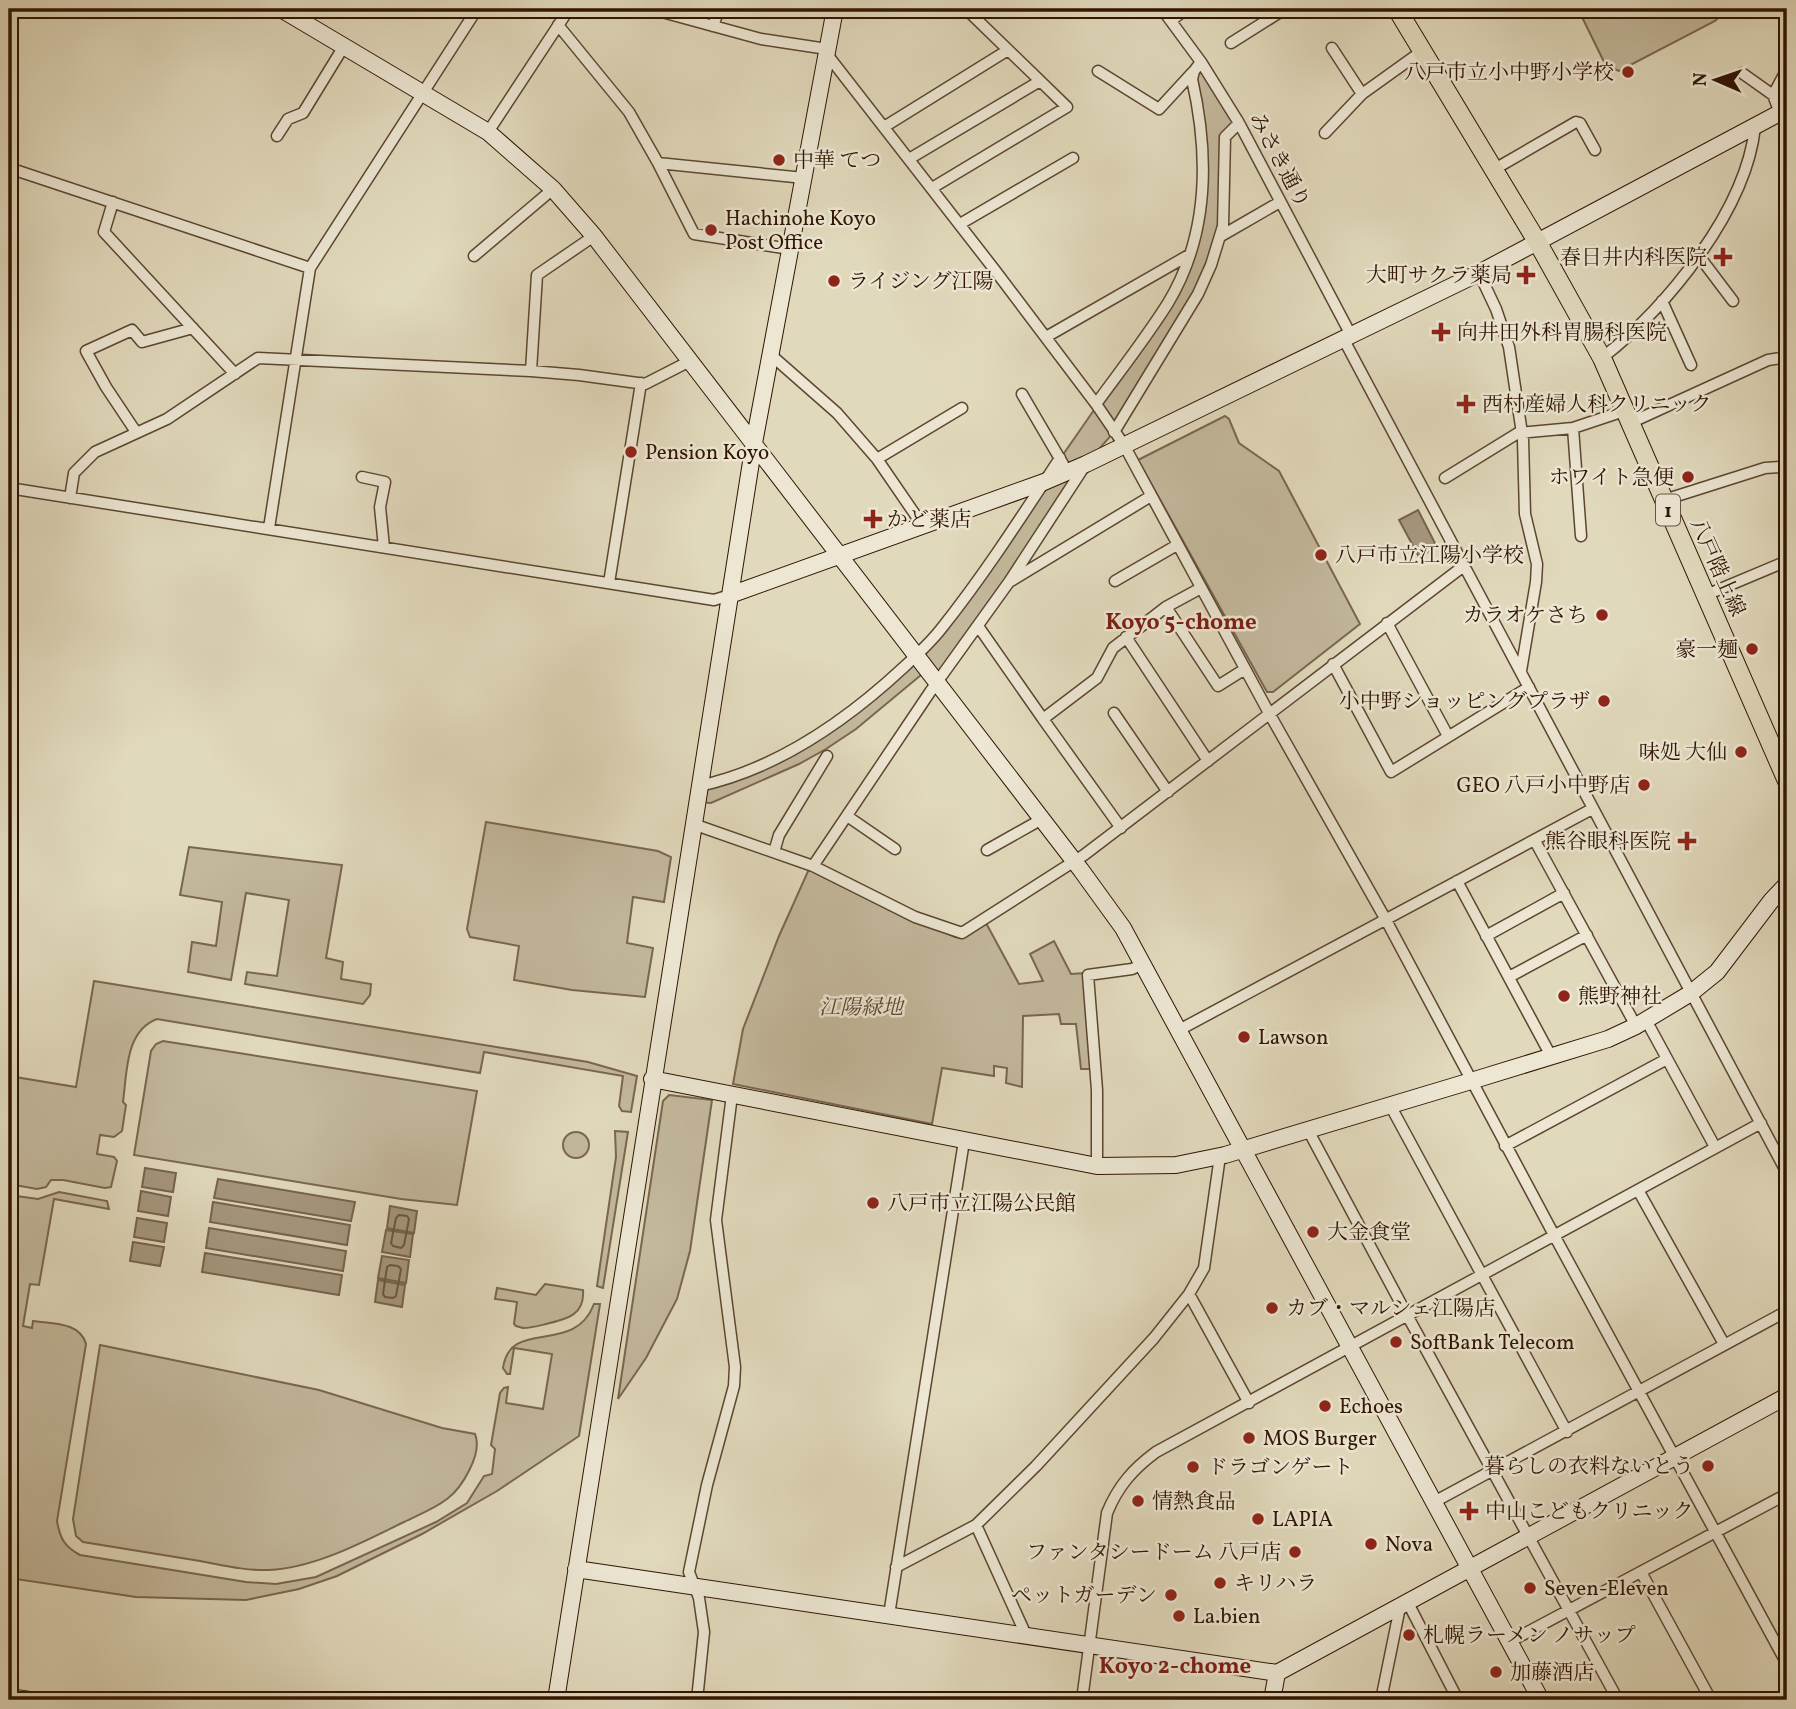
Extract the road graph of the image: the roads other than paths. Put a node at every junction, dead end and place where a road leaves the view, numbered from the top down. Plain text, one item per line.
1 (15, 9) edge
2 (281, 9) edge
3 (477, 9) edge
4 (569, 9) edge
5 (651, 9) edge
6 (719, 9) edge
7 (835, 9) edge
8 (966, 9) edge
9 (1163, 9) edge
10 (1186, 9) edge
11 (1285, 9) edge
12 (1397, 9) edge
13 (1784, 9) edge
14 (1787, 15) edge
15 (9, 19) edge
16 (1171, 20) junction
17 (558, 25) junction
18 (713, 26) junction
19 (1231, 43) dead end
20 (344, 46) junction
21 (1332, 48) dead end
22 (1008, 50) junction
23 (827, 51) junction
24 (1422, 51) junction
25 (1197, 67) junction
26 (1787, 69) edge
27 (1098, 71) dead end
28 (1742, 73) dead end
29 (1040, 81) junction
30 (423, 93) junction
31 (1362, 94) junction
32 (1773, 95) junction
33 (1783, 111) edge
34 (1239, 123) junction
35 (884, 127) junction
36 (1755, 127) junction
37 (488, 132) junction
38 (1325, 133) dead end
39 (277, 136) dead end
40 (1595, 150) dead end
41 (1073, 158) dead end
42 (909, 159) junction
43 (658, 163) junction
44 (9, 168) edge
45 (1493, 170) junction
46 (804, 178) junction
47 (932, 188) junction
48 (553, 189) junction
49 (113, 202) junction
50 (1280, 202) junction
51 (960, 224) junction
52 (594, 236) junction
53 (1221, 236) junction
54 (1538, 243) junction
55 (790, 249) junction
56 (1190, 255) junction
57 (474, 256) dead end
58 (1699, 256) junction
59 (310, 268) junction
60 (1479, 273) junction
61 (1662, 301) junction
62 (1733, 301) dead end
63 (193, 328) junction
64 (1046, 337) junction
65 (1348, 338) junction
66 (771, 355) junction
67 (1787, 357) edge
68 (1602, 358) junction
69 (295, 361) junction
70 (690, 361) junction
71 (1691, 365) dead end
72 (531, 371) junction
73 (235, 374) junction
74 (641, 383) junction
75 (1022, 394) dead end
76 (1096, 404) junction
77 (962, 408) dead end
78 (1627, 417) junction
79 (1573, 428) junction
80 (136, 432) junction
81 (1521, 433) junction
82 (1119, 439) junction
83 (754, 443) junction
84 (877, 459) junction
85 (1086, 464) junction
86 (1063, 465) junction
87 (1787, 469) edge
88 (362, 477) dead end
89 (1445, 478) dead end
90 (1044, 482) junction
91 (9, 488) edge
92 (1151, 496) junction
93 (70, 498) junction
94 (1664, 500) junction
95 (923, 526) junction
96 (269, 528) junction
97 (1581, 536) dead end
98 (1177, 545) junction
99 (384, 548) junction
100 (840, 556) junction
101 (1787, 561) edge
102 (1465, 565) junction
103 (1115, 581) dead end
104 (1009, 582) junction
105 (609, 583) junction
106 (1201, 588) junction
107 (730, 595) junction
108 (1706, 595) junction
109 (1166, 607) junction
110 (1387, 623) junction
111 (978, 626) junction
112 (1126, 637) junction
113 (916, 656) junction
114 (1333, 664) junction
115 (1245, 669) junction
116 (1521, 671) junction
117 (937, 682) junction
118 (1529, 687) junction
119 (1114, 713) dead end
120 (1269, 713) junction
121 (1043, 719) junction
122 (1448, 737) junction
123 (827, 756) dead end
124 (1208, 761) junction
125 (1787, 781) edge
126 (699, 786) junction
127 (1168, 792) junction
128 (1592, 809) junction
129 (847, 816) junction
130 (1042, 820) junction
131 (693, 824) junction
132 (1121, 828) junction
133 (1535, 841) junction
134 (895, 849) dead end
135 (987, 850) dead end
136 (774, 852) junction
137 (1075, 862) junction
138 (813, 866) junction
139 (1457, 881) junction
140 (1787, 884) edge
141 (1564, 894) junction
142 (1386, 920) junction
143 (1587, 935) junction
144 (1486, 936) junction
145 (1143, 964) junction
146 (1508, 977) junction
147 (1691, 993) junction
148 (1641, 1023) junction
149 (1179, 1030) junction
150 (1551, 1056) junction
151 (1667, 1059) junction
152 (652, 1079) junction
153 (1471, 1081) junction
154 (732, 1095) junction
155 (1390, 1105) junction
156 (1760, 1123) junction
157 (1308, 1130) junction
158 (964, 1141) junction
159 (1506, 1146) junction
160 (1715, 1147) junction
161 (1242, 1150) junction
162 (1220, 1156) junction
163 (1097, 1166) junction
164 (1787, 1173) edge
165 (1639, 1189) junction
166 (1553, 1235) junction
167 (1482, 1275) junction
168 (1189, 1294) junction
169 (1787, 1311) edge
170 (1407, 1315) junction
171 (1724, 1344) junction
172 (1349, 1346) junction
173 (1638, 1392) junction
174 (1787, 1396) edge
175 (1249, 1403) junction
176 (1567, 1432) junction
177 (1676, 1457) junction
178 (1494, 1471) junction
179 (1787, 1494) edge
180 (1434, 1502) junction
181 (976, 1525) junction
182 (1716, 1532) junction
183 (1530, 1537) junction
184 (897, 1567) junction
185 (576, 1569) junction
186 (1470, 1570) junction
187 (1642, 1572) junction
188 (694, 1586) junction
189 (1404, 1605) junction
190 (1569, 1611) junction
191 (889, 1615) junction
192 (1026, 1635) junction
193 (1510, 1642) junction
194 (1090, 1645) junction
195 (1787, 1664) edge
196 (1277, 1673) junction
197 (1083, 1696) edge
198 (9, 1697) edge
199 (29, 1700) edge
200 (555, 1700) edge
201 (697, 1700) edge
202 (1070, 1700) edge
203 (1272, 1700) edge
204 (1381, 1700) edge
205 (1458, 1700) edge
206 (1541, 1700) edge
207 (1618, 1700) edge
208 (1711, 1700) edge

1 - 15 street
2 - 20 street
3 - 30 street
4 - 17 street
5 - 18 street
6 - 18 street
7 - 23 street
8 - 22 street
9 - 16 street, みさき通り
10 - 16 street
11 - 19 street
12 - 24 main road, 八戸階上線 / 1
13 - 14 street
16 - 25 street, みさき通り
17 - 37 street
17 - 43 street
18 - 23 street
20 - 30 street
20 - 39 street
21 - 31 street
22 - 29 street
22 - 35 street
23 - 35 street
23 - 46 street
24 - 31 street
24 - 45 main road, 八戸階上線 / 1
25 - 27 street
25 - 34 street, みさき通り
25 - 56 street
26 - 32 street
28 - 32 street
29 - 42 street
29 - 47 street
30 - 37 street
30 - 59 street
31 - 38 street
32 - 33 street
33 - 36 street
34 - 50 street, みさき通り
34 - 53 street
35 - 42 street
36 - 54 street
36 - 58 street
37 - 48 street
40 - 45 street
41 - 51 street
42 - 47 street
43 - 46 street
43 - 55 street
44 - 49 street
45 - 54 main road, 八戸階上線 / 1
46 - 55 street
47 - 51 street
48 - 52 street
48 - 57 street
49 - 59 street
49 - 63 street
50 - 53 street
50 - 65 street, みさき通り
51 - 64 street
52 - 70 street
52 - 72 street
53 - 82 street
54 - 60 street
54 - 68 main road, 八戸階上線 / 1
55 - 66 street
56 - 64 street
56 - 76 street
58 - 61 street
58 - 62 street
59 - 69 street
60 - 65 street
60 - 81 street
61 - 68 street
61 - 71 street
63 - 73 street
63 - 80 street
64 - 76 street
65 - 82 street
65 - 102 street, みさき通り
66 - 83 street
66 - 84 street
67 - 78 street
68 - 78 main road, 八戸階上線 / 1
69 - 72 street
69 - 73 street
69 - 96 street
70 - 74 street
70 - 83 street
72 - 74 street
73 - 80 street
74 - 105 street
75 - 86 street
76 - 82 street
77 - 84 street
78 - 79 street
78 - 94 main road, 八戸階上線 / 1
79 - 81 street
79 - 97 street
80 - 93 street
81 - 89 street
81 - 116 street
82 - 85 street
82 - 92 street
83 - 100 street
83 - 107 street
84 - 95 street
85 - 86 street
85 - 104 street
86 - 90 street
87 - 94 street
88 - 99 street
90 - 95 street
90 - 113 street
91 - 93 street
92 - 98 street
92 - 104 street
93 - 96 street
94 - 108 main road, 八戸階上線 / 1
95 - 100 street
96 - 99 street
98 - 103 street
98 - 106 street
99 - 105 street
100 - 107 street
100 - 113 street
101 - 108 street
102 - 110 street
102 - 116 street, みさき通り
104 - 111 street
105 - 107 street
106 - 109 street
106 - 115 street
107 - 126 street
108 - 125 main road, 八戸階上線 / 1
109 - 112 street
109 - 115 street
110 - 114 street
110 - 122 street
111 - 117 street
111 - 121 street
112 - 121 street
112 - 124 street
113 - 117 street
113 - 126 street
114 - 120 street
114 - 122 street
115 - 120 street
116 - 118 street, みさき通り
117 - 129 street
117 - 130 street
118 - 122 street
118 - 128 street, みさき通り
119 - 127 street
120 - 124 street
120 - 142 street
121 - 132 street
123 - 136 street
124 - 127 street
126 - 131 street
127 - 132 street
128 - 133 street
128 - 147 street, みさき通り
129 - 134 street
129 - 138 street
130 - 135 street
130 - 137 street
131 - 136 street
131 - 152 street
132 - 137 street
133 - 139 street
133 - 141 street
136 - 138 street
137 - 138 street
137 - 145 street
139 - 142 street
139 - 144 street
140 - 147 street
141 - 143 street
141 - 144 street
142 - 149 street
142 - 153 street
143 - 146 street
143 - 148 street
144 - 146 street
145 - 149 street
145 - 163 street
146 - 150 street
147 - 148 street
147 - 156 street, みさき通り
148 - 150 street
148 - 151 street
149 - 161 street
150 - 153 street
151 - 159 street
151 - 160 street
152 - 154 street
152 - 185 street
153 - 155 street
153 - 159 street
154 - 158 street
154 - 188 street
155 - 157 street
155 - 167 street
156 - 160 street
156 - 164 street, みさき通り
157 - 161 street
157 - 170 street
158 - 163 street
158 - 184 street
159 - 166 street
160 - 165 street
161 - 162 street
161 - 172 street
162 - 163 street
162 - 168 street
165 - 166 street
165 - 171 street
166 - 167 street
166 - 173 street
167 - 170 street
167 - 176 street
168 - 175 street
168 - 181 street
169 - 171 street
170 - 172 street
170 - 178 street
171 - 173 street
172 - 175 street
172 - 180 street
173 - 176 street
173 - 177 street
174 - 177 street
175 - 194 street
176 - 178 street
177 - 182 street
177 - 183 street
178 - 180 street
178 - 183 street
179 - 182 street
180 - 186 street
181 - 184 street
181 - 192 street
182 - 187 street
182 - 195 street
183 - 186 street
183 - 190 street
184 - 191 street
185 - 188 street
185 - 200 street
186 - 189 street
186 - 193 street
187 - 190 street
187 - 208 street
188 - 191 street
188 - 201 street
189 - 196 street
189 - 204 street
189 - 205 street
190 - 193 street
190 - 207 street
191 - 192 street
192 - 194 street
193 - 206 street
194 - 196 street
194 - 197 street
196 - 203 street
197 - 202 street
198 - 199 street

